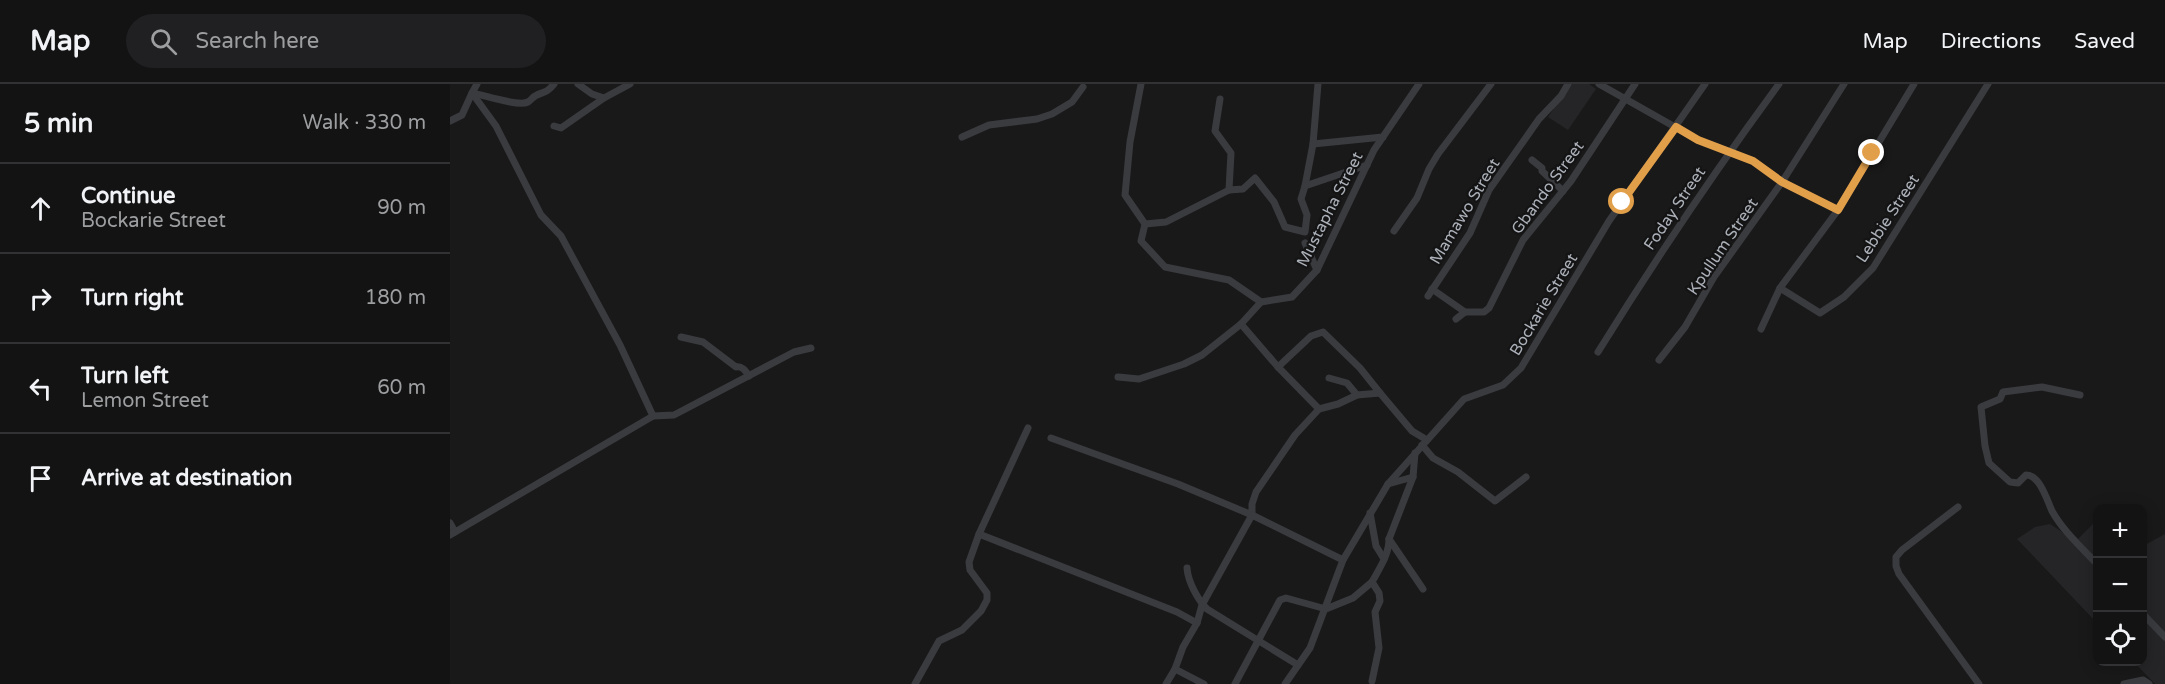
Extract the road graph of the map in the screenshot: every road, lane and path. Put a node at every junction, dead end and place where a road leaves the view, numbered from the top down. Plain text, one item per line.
1 (477, 84) edge
2 (554, 84) edge
3 (578, 84) edge
4 (630, 84) edge
5 (1141, 84) edge
6 (1318, 84) edge
7 (1419, 84) edge
8 (1491, 84) edge
9 (1568, 84) edge
10 (1599, 84) edge
11 (1635, 84) edge
12 (1705, 84) edge
13 (1779, 84) edge
14 (1844, 84) edge
15 (1914, 84) edge
16 (1988, 84) edge
17 (1083, 87) dead end
18 (472, 93) junction
19 (604, 98) junction
20 (1220, 99) dead end
21 (1626, 99) junction
22 (450, 121) edge
23 (554, 126) dead end
24 (1676, 127) junction
25 (962, 137) dead end
26 (1383, 137) junction
27 (1313, 144) junction
28 (1729, 151) junction
29 (1532, 160) dead end
30 (1367, 165) junction
31 (1782, 182) junction
32 (1305, 186) junction
33 (1229, 190) junction
34 (1563, 191) junction
35 (1838, 210) junction
36 (1145, 224) junction
37 (1394, 231) dead end
38 (1305, 243) dead end
39 (1317, 270) junction
40 (1780, 288) junction
41 (1262, 302) junction
42 (1465, 312) junction
43 (1456, 319) dead end
44 (1241, 324) junction
45 (1761, 329) dead end
46 (681, 337) dead end
47 (811, 348) dead end
48 (1598, 352) dead end
49 (1659, 360) dead end
50 (1278, 367) junction
51 (749, 376) junction
52 (1118, 377) dead end
53 (1329, 378) dead end
54 (1380, 393) junction
55 (1357, 395) junction
56 (2080, 395) dead end
57 (1319, 409) junction
58 (653, 416) junction
59 (1028, 428) dead end
60 (1051, 438) dead end
61 (1424, 442) junction
62 (1414, 453) junction
63 (1413, 477) junction
64 (1526, 477) dead end
65 (1388, 484) junction
66 (1958, 507) dead end
67 (1370, 513) junction
68 (1251, 515) junction
69 (450, 523) edge
70 (452, 533) edge
71 (979, 534) junction
72 (1389, 539) junction
73 (1384, 559) junction
74 (1344, 560) junction
75 (2093, 560) edge
76 (1187, 568) dead end
77 (1372, 582) junction
78 (1423, 589) dead end
79 (1202, 605) junction
80 (1326, 609) junction
81 (2147, 618) edge
82 (1197, 623) junction
83 (2165, 636) edge
84 (1258, 641) junction
85 (1298, 665) junction
86 (1175, 669) junction
87 (1372, 681) dead end
88 (2146, 682) edge
89 (915, 684) edge
90 (1166, 684) edge
91 (1204, 684) edge
92 (1235, 684) edge
93 (1285, 684) edge
94 (1979, 684) edge
95 (2124, 684) edge

1 - 18 street
2 - 18 street
3 - 19 street
4 - 19 street
5 - 36 street
6 - 27 street
7 - 26 street, Mustapha Street
8 - 37 street
9 - 42 street, Mamawo Street
10 - 21 street
11 - 21 street, Gbando Street
12 - 24 street, Bockarie Street
13 - 28 street, Foday Street
14 - 31 street, Kpullum Street
15 - 35 street
16 - 40 street, Lebbie Street
17 - 25 street
18 - 22 street
18 - 58 street
19 - 23 street
20 - 33 street
21 - 24 street
21 - 34 street, Gbando Street
24 - 28 street
24 - 61 street, Bockarie Street
26 - 27 street
26 - 30 street, Mustapha Street
27 - 32 street
28 - 31 street
28 - 48 street, Foday Street
29 - 34 street
30 - 32 street
30 - 39 street, Mustapha Street
31 - 35 street
31 - 49 street, Kpullum Street
32 - 33 street
33 - 36 street
34 - 42 street, Gbando Street
35 - 40 street
36 - 41 street
38 - 39 street
39 - 41 street, Mustapha Street
40 - 45 street
41 - 44 street
42 - 43 street, Gbando Street
44 - 50 street
44 - 52 street
46 - 51 street
47 - 51 street
50 - 54 street
50 - 57 street
51 - 58 street
53 - 55 street
54 - 55 street
54 - 61 street
55 - 57 street
56 - 75 street
57 - 68 street
58 - 70 street
59 - 71 street
60 - 68 street
61 - 62 street, Bockarie Street
61 - 64 street
62 - 63 street
62 - 65 street, Bockarie Street
63 - 65 street
63 - 72 street
65 - 67 street, Bockarie Street
66 - 94 street
67 - 73 street
67 - 74 street, Bockarie Street
68 - 74 street
68 - 79 street
69 - 70 street
71 - 82 street
71 - 89 street
72 - 73 street
72 - 78 street
73 - 77 street
74 - 80 street, Bockarie Street
76 - 79 street
77 - 80 street
77 - 87 street
79 - 82 street
79 - 84 street
80 - 84 street
80 - 85 street, Bockarie Street
81 - 83 street
82 - 86 street
84 - 85 street
84 - 92 street
85 - 93 street, Bockarie Street
86 - 90 street
86 - 91 street
88 - 95 street

